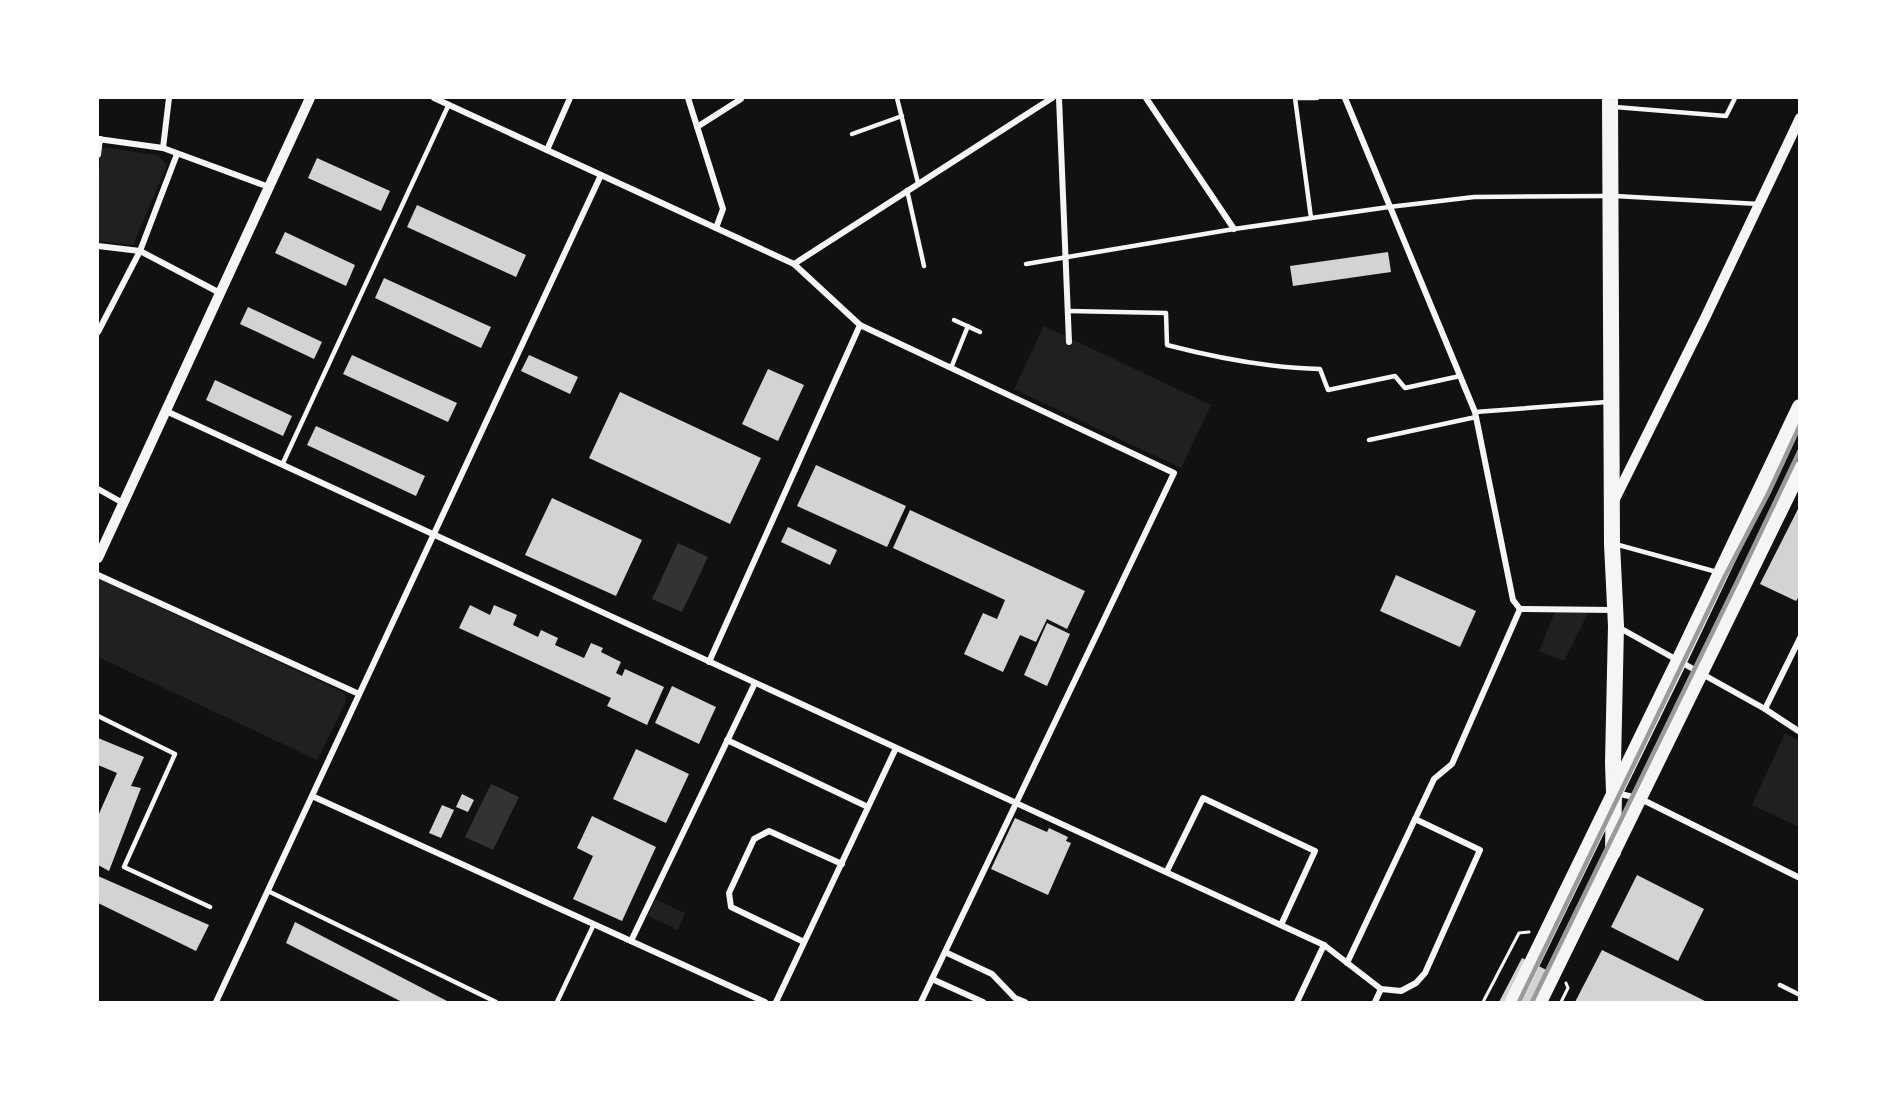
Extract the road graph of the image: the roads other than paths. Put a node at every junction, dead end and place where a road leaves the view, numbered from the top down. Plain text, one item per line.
1 (169, 98) edge
2 (310, 98) edge
3 (434, 98) edge
4 (570, 98) edge
5 (688, 98) edge
6 (741, 98) edge
7 (897, 98) edge
8 (1052, 98) edge
9 (1059, 98) edge
10 (1146, 98) edge
11 (1295, 98) edge
12 (1317, 98) edge
13 (1345, 98) edge
14 (1735, 98) edge
15 (1610, 102) edge
16 (449, 104) junction
17 (902, 116) junction
18 (1800, 117) edge
19 (697, 127) junction
20 (852, 134) dead end
21 (98, 139) edge
22 (163, 148) junction
23 (547, 150) junction
24 (177, 154) junction
25 (98, 155) edge
26 (601, 175) junction
27 (918, 183) junction
28 (269, 187) junction
29 (907, 190) junction
30 (1611, 196) junction
31 (1759, 204) junction
32 (1389, 207) junction
33 (1311, 218) junction
34 (716, 228) junction
35 (1234, 229) junction
36 (98, 246) edge
37 (140, 251) junction
38 (1066, 257) junction
39 (794, 264) junction
40 (1026, 264) dead end
41 (924, 266) dead end
42 (220, 293) junction
43 (1069, 311) junction
44 (954, 320) dead end
45 (860, 325) junction
46 (968, 326) junction
47 (98, 332) edge
48 (980, 332) dead end
49 (1070, 342) dead end
50 (951, 368) junction
51 (1460, 376) junction
52 (1611, 401) junction
53 (1800, 407) edge
54 (166, 411) junction
55 (1475, 414) junction
56 (1369, 440) dead end
57 (282, 465) junction
58 (1800, 469) edge
59 (98, 489) edge
60 (123, 503) junction
61 (1612, 504) junction
62 (434, 534) junction
63 (1612, 544) junction
64 (98, 558) edge
65 (1720, 573) junction
66 (98, 575) edge
67 (1521, 609) junction
68 (1616, 618) junction
69 (1800, 638) edge
70 (1679, 661) junction
71 (709, 662) junction
72 (1700, 673) junction
73 (755, 683) junction
74 (359, 694) junction
75 (1765, 709) junction
76 (98, 716) edge
77 (1800, 732) edge
78 (728, 740) junction
79 (896, 748) junction
80 (1614, 792) junction
81 (312, 796) junction
82 (1639, 798) junction
83 (1018, 804) junction
84 (868, 807) junction
85 (1415, 819) junction
86 (1613, 852) junction
87 (842, 864) junction
88 (1167, 872) junction
89 (1800, 878) edge
90 (268, 891) junction
91 (210, 907) dead end
92 (594, 924) junction
93 (1281, 925) junction
94 (632, 941) junction
95 (804, 942) junction
96 (1324, 945) junction
97 (945, 952) junction
98 (1347, 963) junction
99 (932, 979) junction
100 (1780, 985) dead end
101 (1381, 989) junction
102 (1800, 996) edge
103 (216, 1002) edge
104 (496, 1002) edge
105 (557, 1002) edge
106 (765, 1002) edge
107 (776, 1002) edge
108 (921, 1002) edge
109 (982, 1002) edge
110 (1025, 1002) edge
111 (1297, 1002) edge
112 (1375, 1002) edge
113 (1513, 1002) edge
114 (1539, 1002) edge

1 - 22 street
2 - 28 street
3 - 16 street
4 - 23 street
5 - 19 street
6 - 19 street
7 - 17 lane
8 - 27 street
9 - 38 street
10 - 35 street
11 - 12 lane
11 - 33 lane
13 - 32 street
14 - 15 lane
15 - 30 highway
16 - 23 street
16 - 57 lane
17 - 20 lane
17 - 27 lane
18 - 31 street
19 - 34 street
21 - 22 street
21 - 25 street
22 - 24 street
23 - 26 street
24 - 28 street
24 - 37 street
26 - 34 street
26 - 62 street
27 - 29 street
28 - 42 street
29 - 39 street
29 - 41 lane
30 - 31 lane
30 - 32 lane
30 - 52 highway
31 - 61 street
32 - 33 lane
32 - 51 street
33 - 35 lane
34 - 39 street
35 - 38 lane
36 - 37 street
37 - 42 street
37 - 47 street
38 - 40 lane
38 - 43 street
39 - 45 street
42 - 54 street
43 - 49 street
43 - 51 lane
44 - 46 lane
45 - 50 street
45 - 71 street
46 - 48 lane
46 - 50 lane
50 - 83 street
51 - 55 street
52 - 55 lane
52 - 61 highway
53 - 65 highway
54 - 57 street
54 - 60 street
55 - 56 lane
55 - 67 street
57 - 62 street
58 - 72 highway
59 - 60 street
60 - 64 street
61 - 63 highway
62 - 71 street
62 - 74 street
63 - 65 lane
63 - 68 highway
65 - 70 highway
66 - 74 street
67 - 68 street
67 - 85 street
68 - 70 street
68 - 80 highway
69 - 75 street
70 - 72 street
70 - 80 highway
71 - 73 street
72 - 75 street
72 - 82 highway
73 - 78 street
73 - 79 street
74 - 81 street
75 - 77 street
76 - 91 lane
78 - 84 street
78 - 94 street
79 - 83 street
79 - 84 street
80 - 82 street
80 - 86 highway
80 - 113 highway
81 - 90 street
81 - 92 street
82 - 86 highway
82 - 89 street
83 - 88 street
83 - 97 street
84 - 87 street
85 - 98 street
85 - 101 street
86 - 114 highway
87 - 95 street
87 - 95 street
88 - 93 street
88 - 93 street
90 - 103 street
90 - 104 lane
92 - 94 street
92 - 105 lane
93 - 96 street
94 - 106 street
95 - 107 street
96 - 98 street
96 - 111 street
97 - 99 street
97 - 110 street
98 - 101 street
99 - 108 street
99 - 109 street
100 - 102 lane
101 - 112 street

